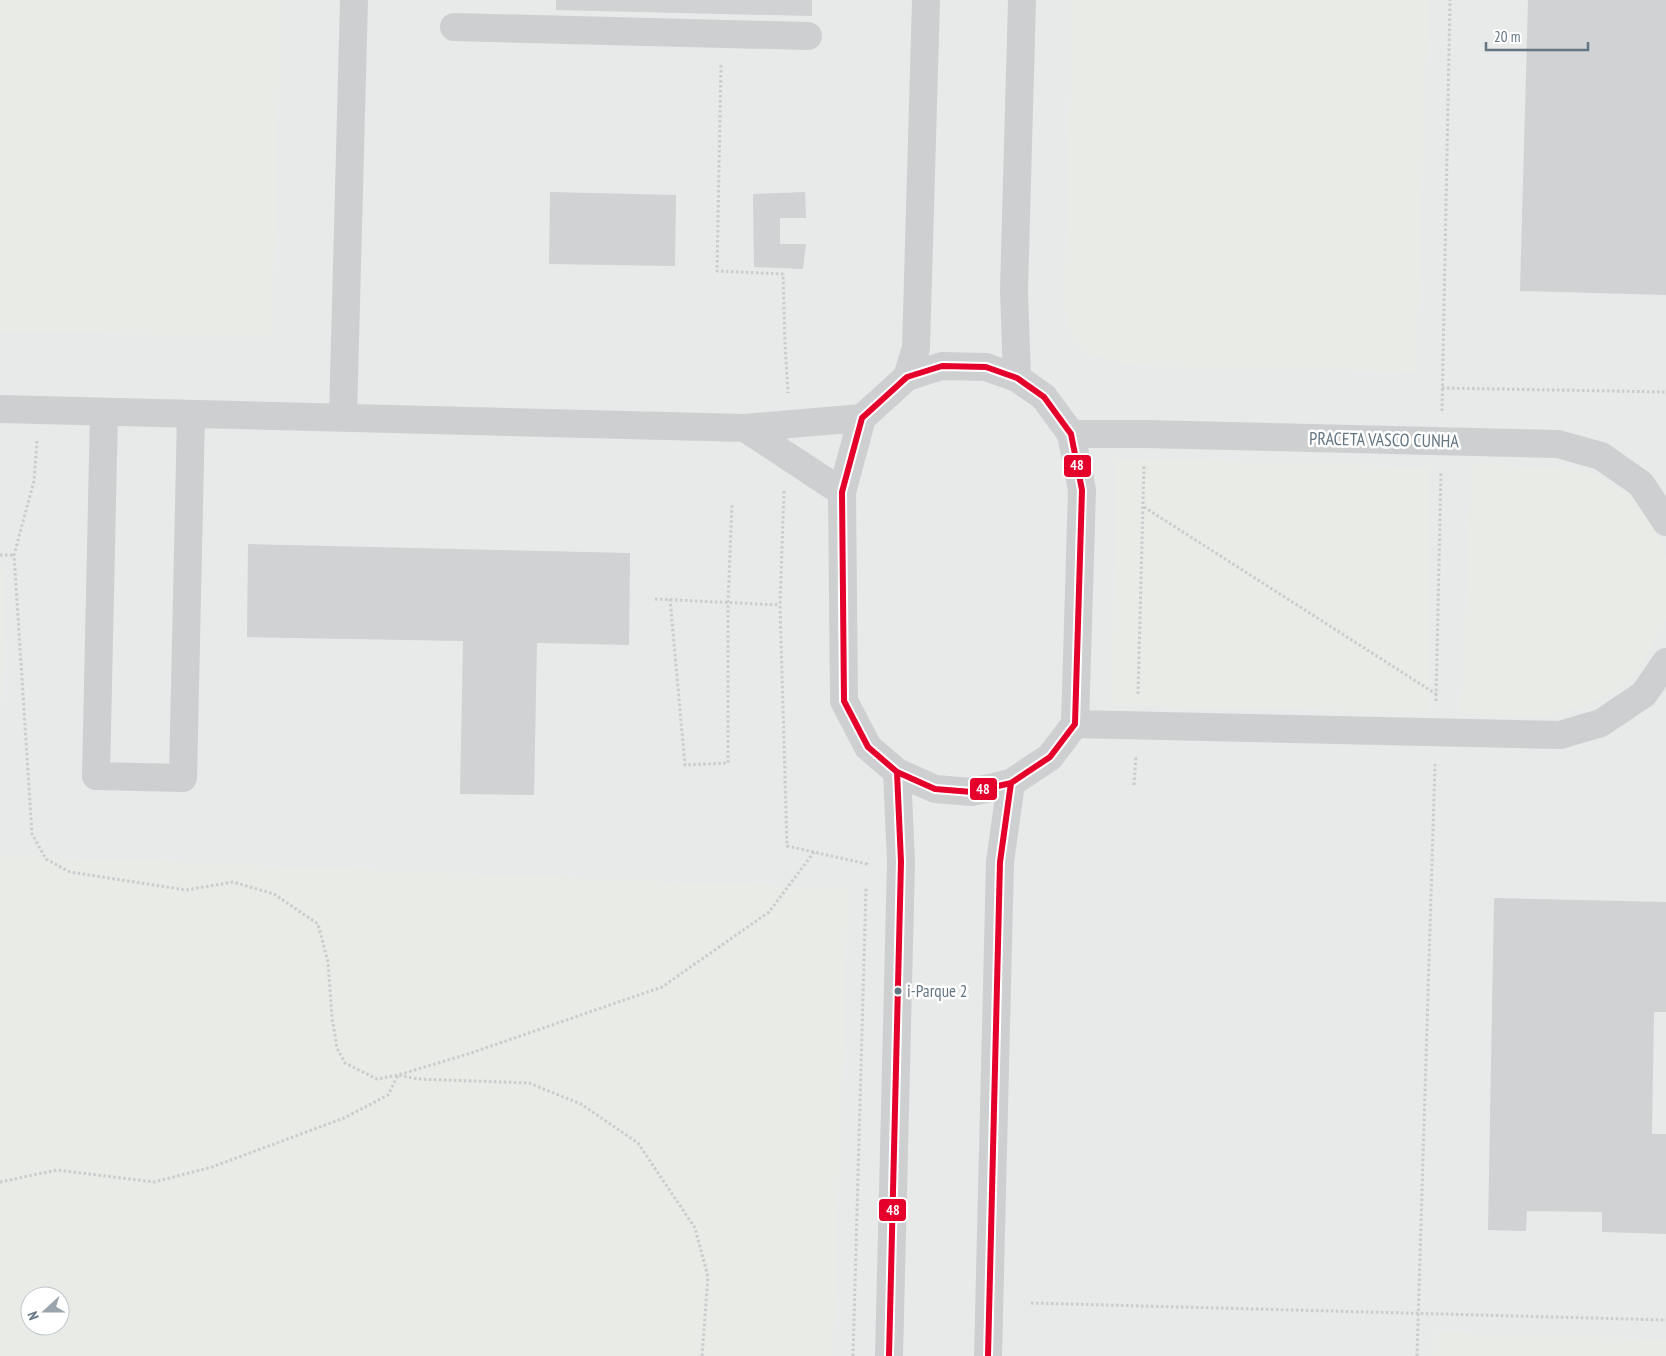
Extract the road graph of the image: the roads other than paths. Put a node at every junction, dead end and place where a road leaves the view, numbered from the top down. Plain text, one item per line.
1 (354, 0) edge
2 (926, 0) edge
3 (1022, 0) edge
4 (454, 27) dead end
5 (808, 36) dead end
6 (907, 377) junction
7 (1017, 378) junction
8 (0, 409) edge
9 (104, 412) junction
10 (191, 414) junction
11 (344, 417) junction
12 (862, 418) junction
13 (745, 428) junction
14 (1071, 434) junction
15 (842, 492) junction
16 (1666, 522) edge
17 (1666, 662) edge
18 (1075, 724) junction
19 (897, 772) junction
20 (1012, 783) junction
21 (889, 1356) edge
22 (988, 1356) edge

1 - 11 street
2 - 6 street
3 - 7 street
4 - 5 street
6 - 7 street
6 - 12 street
7 - 14 street
8 - 9 street
9 - 10 street
9 - 10 street
10 - 11 street
11 - 13 street
12 - 13 street
12 - 15 street
13 - 15 street
14 - 16 street, PRACETA VASCO CUNHA
14 - 18 street
15 - 19 street
17 - 18 street
18 - 20 street
19 - 20 street
19 - 21 street
20 - 22 street

